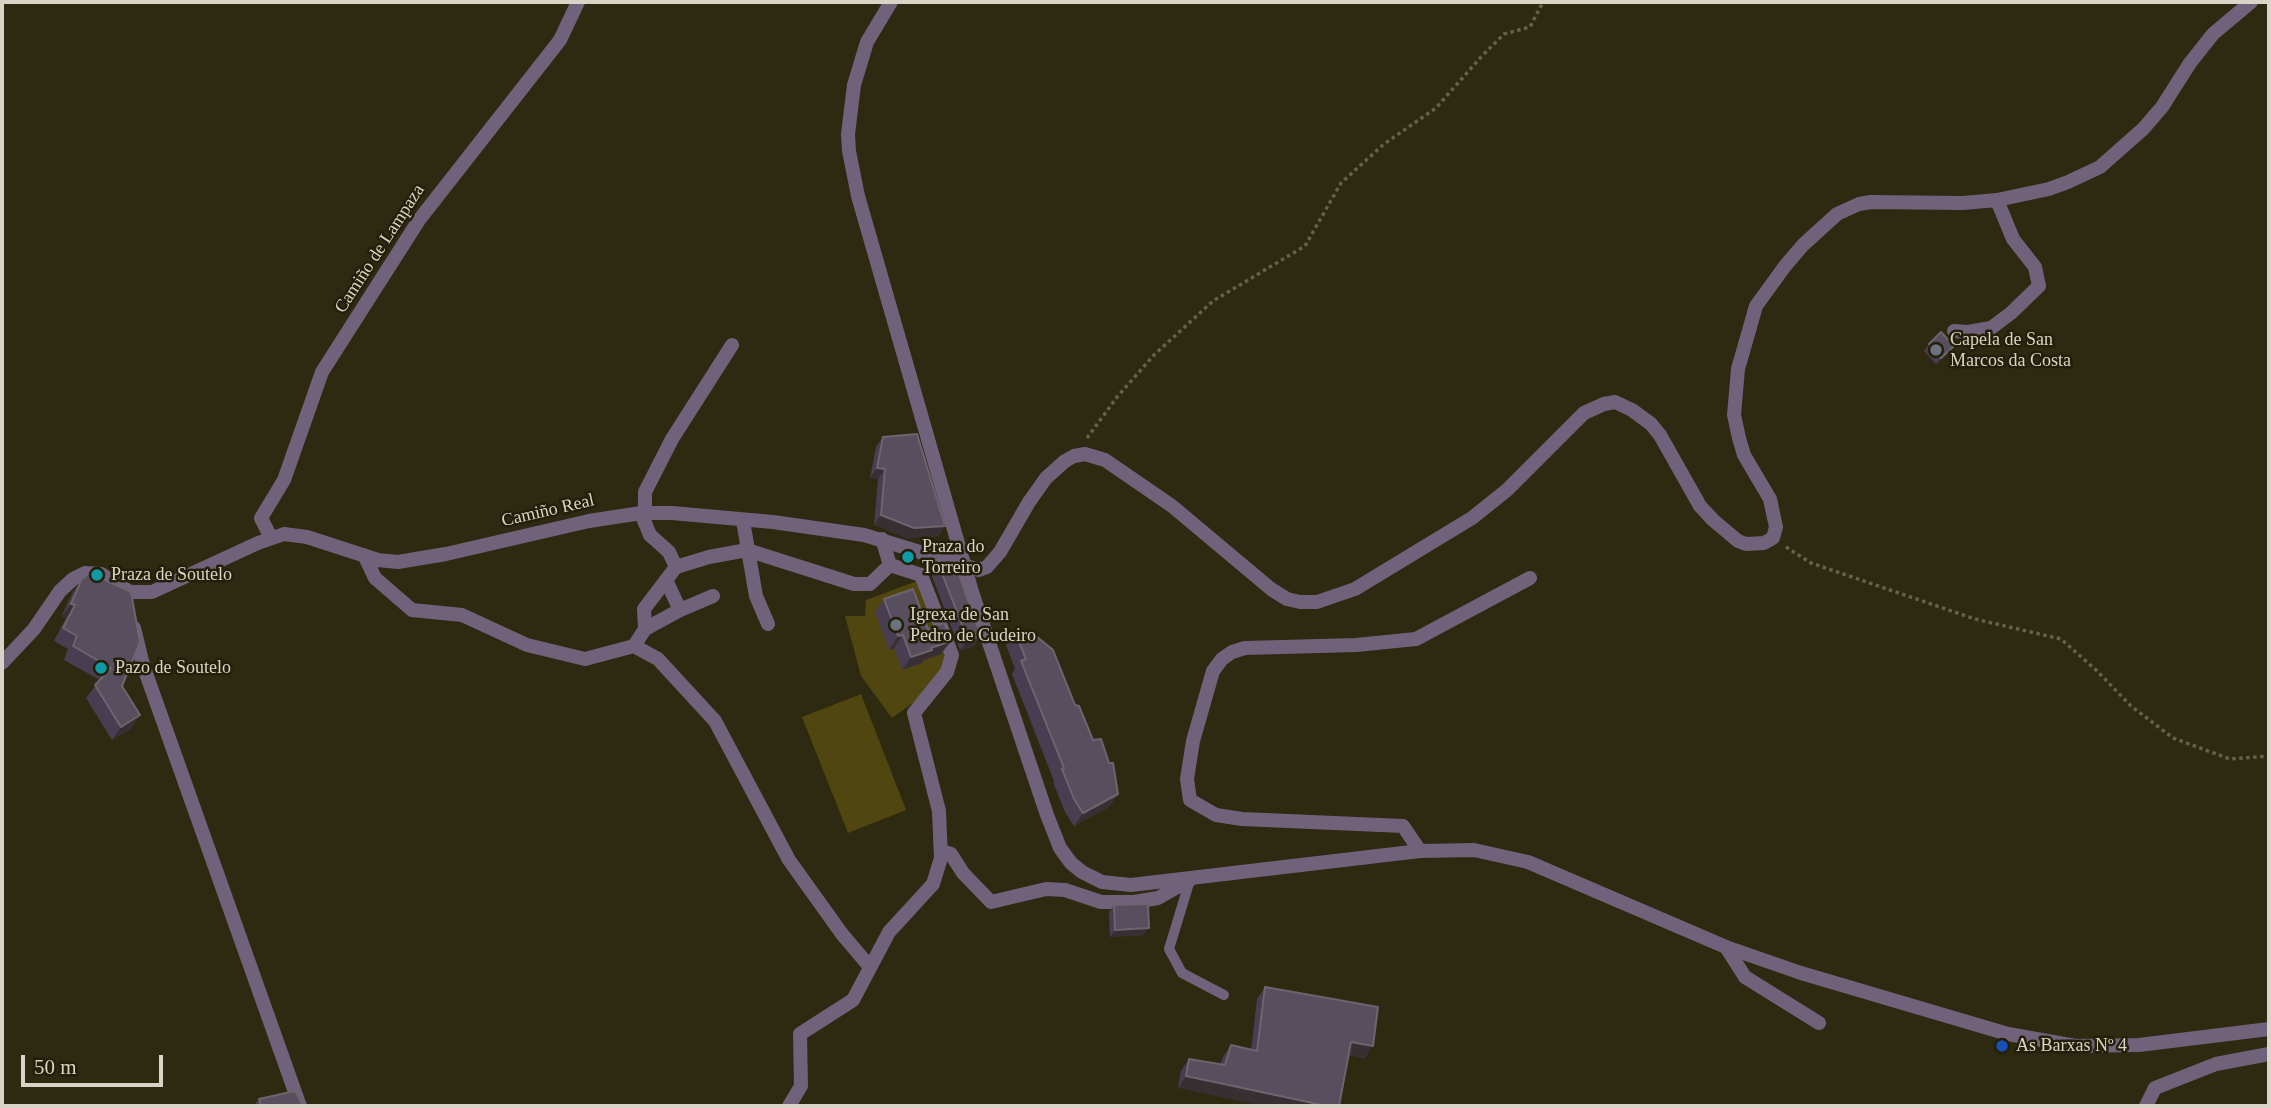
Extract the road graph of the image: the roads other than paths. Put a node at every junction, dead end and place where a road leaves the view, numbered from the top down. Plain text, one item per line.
1 (578, 2) edge
2 (891, 2) edge
3 (2251, 2) edge
4 (1997, 200) junction
5 (1954, 331) dead end
6 (732, 345) dead end
7 (643, 513) junction
8 (743, 521) junction
9 (271, 538) junction
10 (883, 540) junction
11 (747, 550) junction
12 (364, 555) junction
13 (890, 565) junction
14 (964, 566) junction
15 (676, 567) junction
16 (1530, 578) dead end
17 (666, 580) junction
18 (713, 596) dead end
19 (131, 605) junction
20 (680, 610) junction
21 (768, 624) dead end
22 (645, 629) junction
23 (634, 646) junction
24 (2, 663) edge
25 (941, 851) junction
26 (1420, 851) junction
27 (1190, 880) junction
28 (1726, 947) junction
29 (870, 967) junction
30 (1224, 995) dead end
31 (1819, 1023) dead end
32 (2269, 1029) edge
33 (2269, 1054) edge
34 (300, 1106) edge
35 (789, 1106) edge
36 (2146, 1106) edge

1 - 9 street, Camiño de Lampaza
2 - 14 street
3 - 4 street
4 - 5 street
4 - 14 street
6 - 7 street
7 - 8 street, Camiño Real
7 - 12 street, Camiño Real
7 - 15 street
8 - 10 street, Camiño Real
8 - 11 street
9 - 12 street, Camiño Real
9 - 19 street
10 - 13 street
10 - 14 street, Camiño Real
11 - 13 street
11 - 15 street
11 - 21 street
12 - 23 street
13 - 25 street
14 - 27 street
15 - 17 street
16 - 26 street
17 - 20 street
17 - 22 street
18 - 20 street
19 - 24 street
19 - 34 street
20 - 22 street
22 - 23 street
23 - 29 street
25 - 27 street
25 - 29 street
26 - 27 street
26 - 28 street
27 - 30 lane
28 - 31 street
28 - 32 street
29 - 35 street
33 - 36 street

